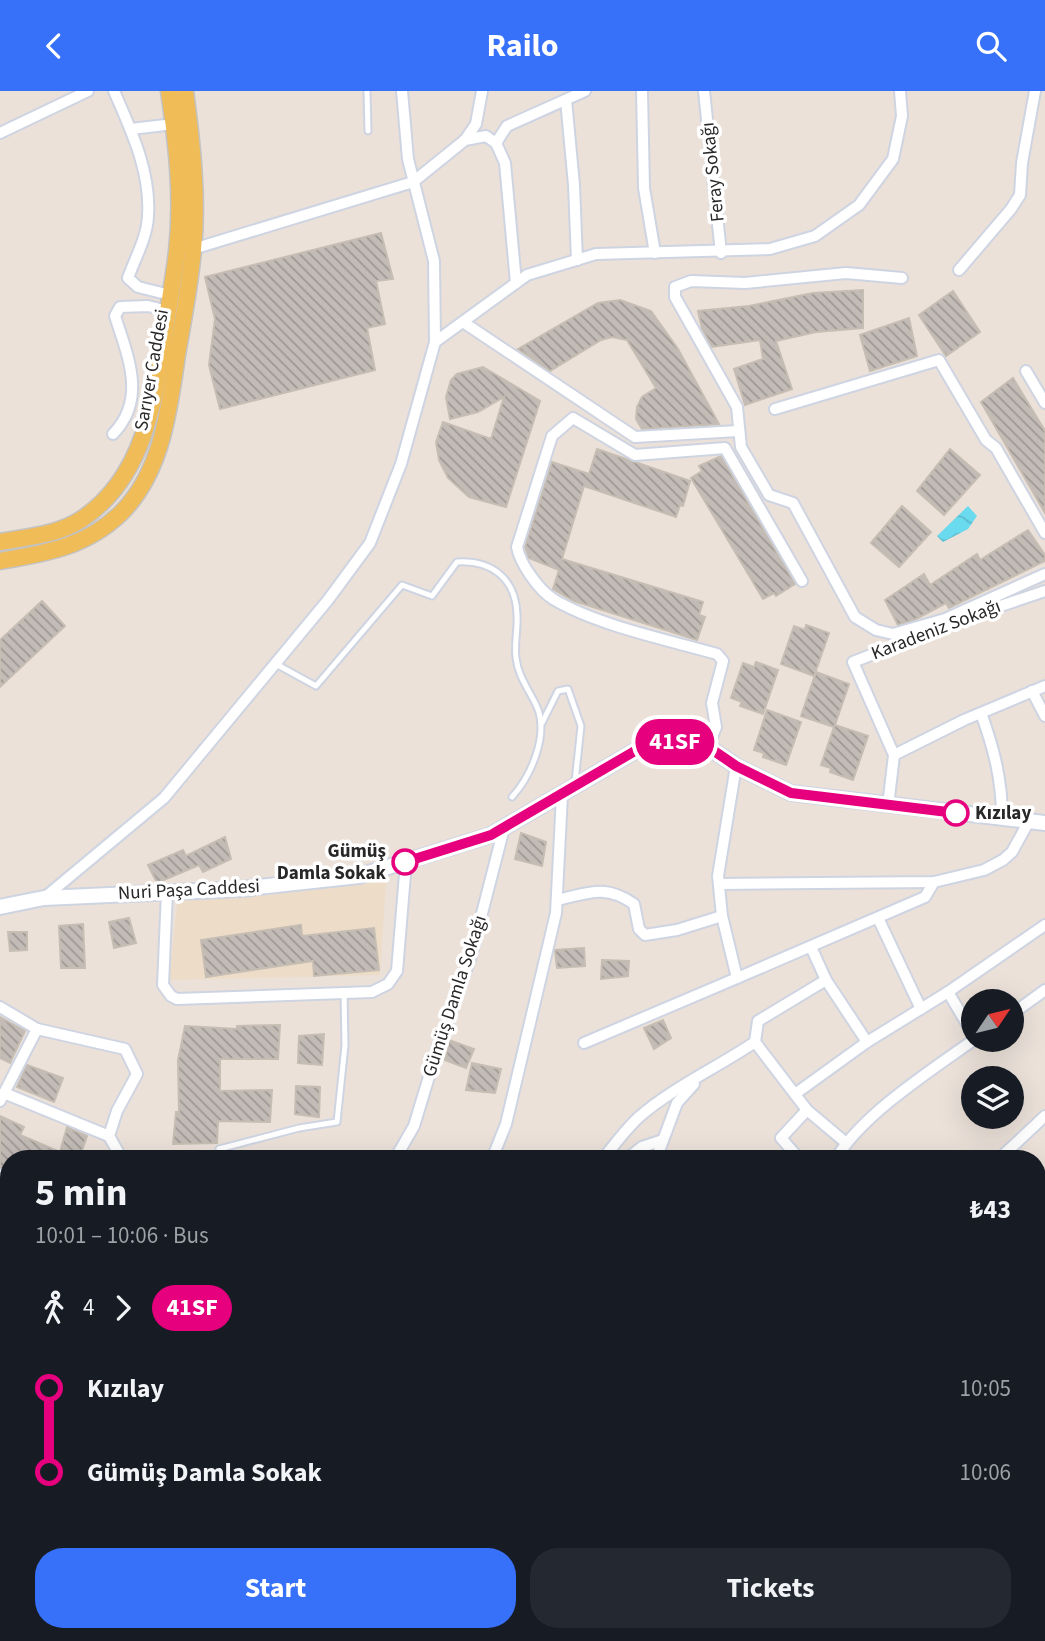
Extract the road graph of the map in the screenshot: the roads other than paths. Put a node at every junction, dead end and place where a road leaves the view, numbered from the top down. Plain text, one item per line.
1 (88, 91) edge
2 (114, 91) edge
3 (169, 91) edge
4 (185, 91) edge
5 (367, 91) edge
6 (402, 91) edge
7 (482, 91) edge
8 (585, 91) edge
9 (642, 91) edge
10 (704, 91) edge
11 (900, 91) edge
12 (1035, 91) edge
13 (566, 100) junction
14 (174, 124) junction
15 (131, 129) junction
16 (369, 131) dead end
17 (0, 133) edge
18 (465, 140) junction
19 (496, 143) junction
20 (413, 183) junction
21 (193, 249) junction
22 (721, 253) junction
23 (655, 254) junction
24 (576, 260) junction
25 (959, 270) dead end
26 (902, 278) dead end
27 (516, 283) junction
28 (169, 303) junction
29 (463, 322) junction
30 (435, 342) junction
31 (1026, 371) dead end
32 (1045, 403) edge
33 (775, 408) dead end
34 (738, 431) junction
35 (113, 434) dead end
36 (1045, 533) edge
37 (0, 542) edge
38 (0, 561) edge
39 (1045, 574) edge
40 (802, 581) dead end
41 (1045, 591) edge
42 (274, 663) junction
43 (1045, 685) edge
44 (1032, 691) junction
45 (981, 713) junction
46 (1045, 716) edge
47 (542, 723) junction
48 (709, 744) junction
49 (894, 755) junction
50 (736, 766) junction
51 (568, 792) junction
52 (512, 797) dead end
53 (888, 806) junction
54 (1002, 818) junction
55 (1028, 821) junction
56 (1045, 823) edge
57 (504, 828) junction
58 (405, 862) junction
59 (934, 882) junction
60 (719, 884) junction
61 (167, 892) junction
62 (44, 898) junction
63 (557, 900) junction
64 (0, 907) edge
65 (722, 916) junction
66 (878, 918) junction
67 (1045, 925) edge
68 (811, 947) junction
69 (737, 978) junction
70 (826, 980) junction
71 (1045, 990) edge
72 (948, 992) junction
73 (344, 993) junction
74 (1024, 1005) edge
75 (0, 1007) edge
76 (921, 1009) junction
77 (961, 1014) edge
78 (37, 1028) junction
79 (755, 1042) junction
80 (867, 1042) junction
81 (584, 1043) dead end
82 (961, 1049) edge
83 (698, 1079) junction
84 (795, 1094) junction
85 (2, 1097) edge
86 (807, 1109) junction
87 (1045, 1117) edge
88 (109, 1136) junction
89 (663, 1140) junction
90 (845, 1142) junction
91 (219, 1149) dead end
92 (117, 1150) edge
93 (400, 1150) edge
94 (496, 1150) edge
95 (610, 1150) edge
96 (638, 1150) edge
97 (659, 1150) edge
98 (792, 1150) edge
99 (841, 1150) edge
100 (1009, 1150) edge

1 - 17 street
2 - 15 street
3 - 14 main road, Sarıyer Caddesi
4 - 21 main road, Sarıyer Caddesi
5 - 16 lane
6 - 20 street
7 - 18 street
8 - 13 street
9 - 23 street
10 - 22 street, Feray Sokağı
11 - 22 street
12 - 25 street
13 - 19 street
13 - 24 street
14 - 15 street
14 - 28 main road, Sarıyer Caddesi
15 - 28 street
18 - 19 street
18 - 20 street
19 - 27 street
20 - 21 street
20 - 30 street
21 - 38 main road, Sarıyer Caddesi
22 - 23 street
23 - 24 street
24 - 27 street
26 - 34 street
27 - 29 street
28 - 35 street
28 - 37 main road, Sarıyer Caddesi
29 - 30 street
29 - 34 street
30 - 42 street
31 - 32 street
33 - 36 street
34 - 39 street
40 - 48 street
41 - 49 street, Karadeniz Sokağı
42 - 47 lane
42 - 62 street
43 - 44 street
44 - 45 street
44 - 46 street
45 - 49 street
45 - 54 street
47 - 51 lane
47 - 52 lane
48 - 50 street
48 - 51 street, Nuri Paşa Caddesi
49 - 53 street
50 - 53 street
50 - 60 street
51 - 57 street, Nuri Paşa Caddesi
51 - 63 street
53 - 54 street
54 - 55 street
55 - 56 street
55 - 59 street
57 - 58 street, Nuri Paşa Caddesi
57 - 93 street, Gümüş Damla Sokağı
58 - 61 street, Nuri Paşa Caddesi
58 - 73 street
59 - 60 street
59 - 66 street
60 - 65 street
61 - 62 street, Nuri Paşa Caddesi
61 - 73 street
62 - 64 street, Nuri Paşa Caddesi
63 - 65 street
63 - 94 street
65 - 69 street
66 - 68 street
66 - 76 street
67 - 72 street
68 - 69 street
68 - 70 street
69 - 81 street
70 - 79 street
70 - 80 street
71 - 74 street
72 - 76 street
72 - 77 street
73 - 91 lane
75 - 78 street
76 - 80 street
78 - 85 street
78 - 88 street
79 - 83 street
79 - 84 street
80 - 84 street
82 - 90 street
83 - 89 street
83 - 95 street
84 - 86 street
85 - 88 street
86 - 90 street
86 - 98 street
87 - 100 street
88 - 92 street
89 - 96 street
89 - 97 street
90 - 99 street

